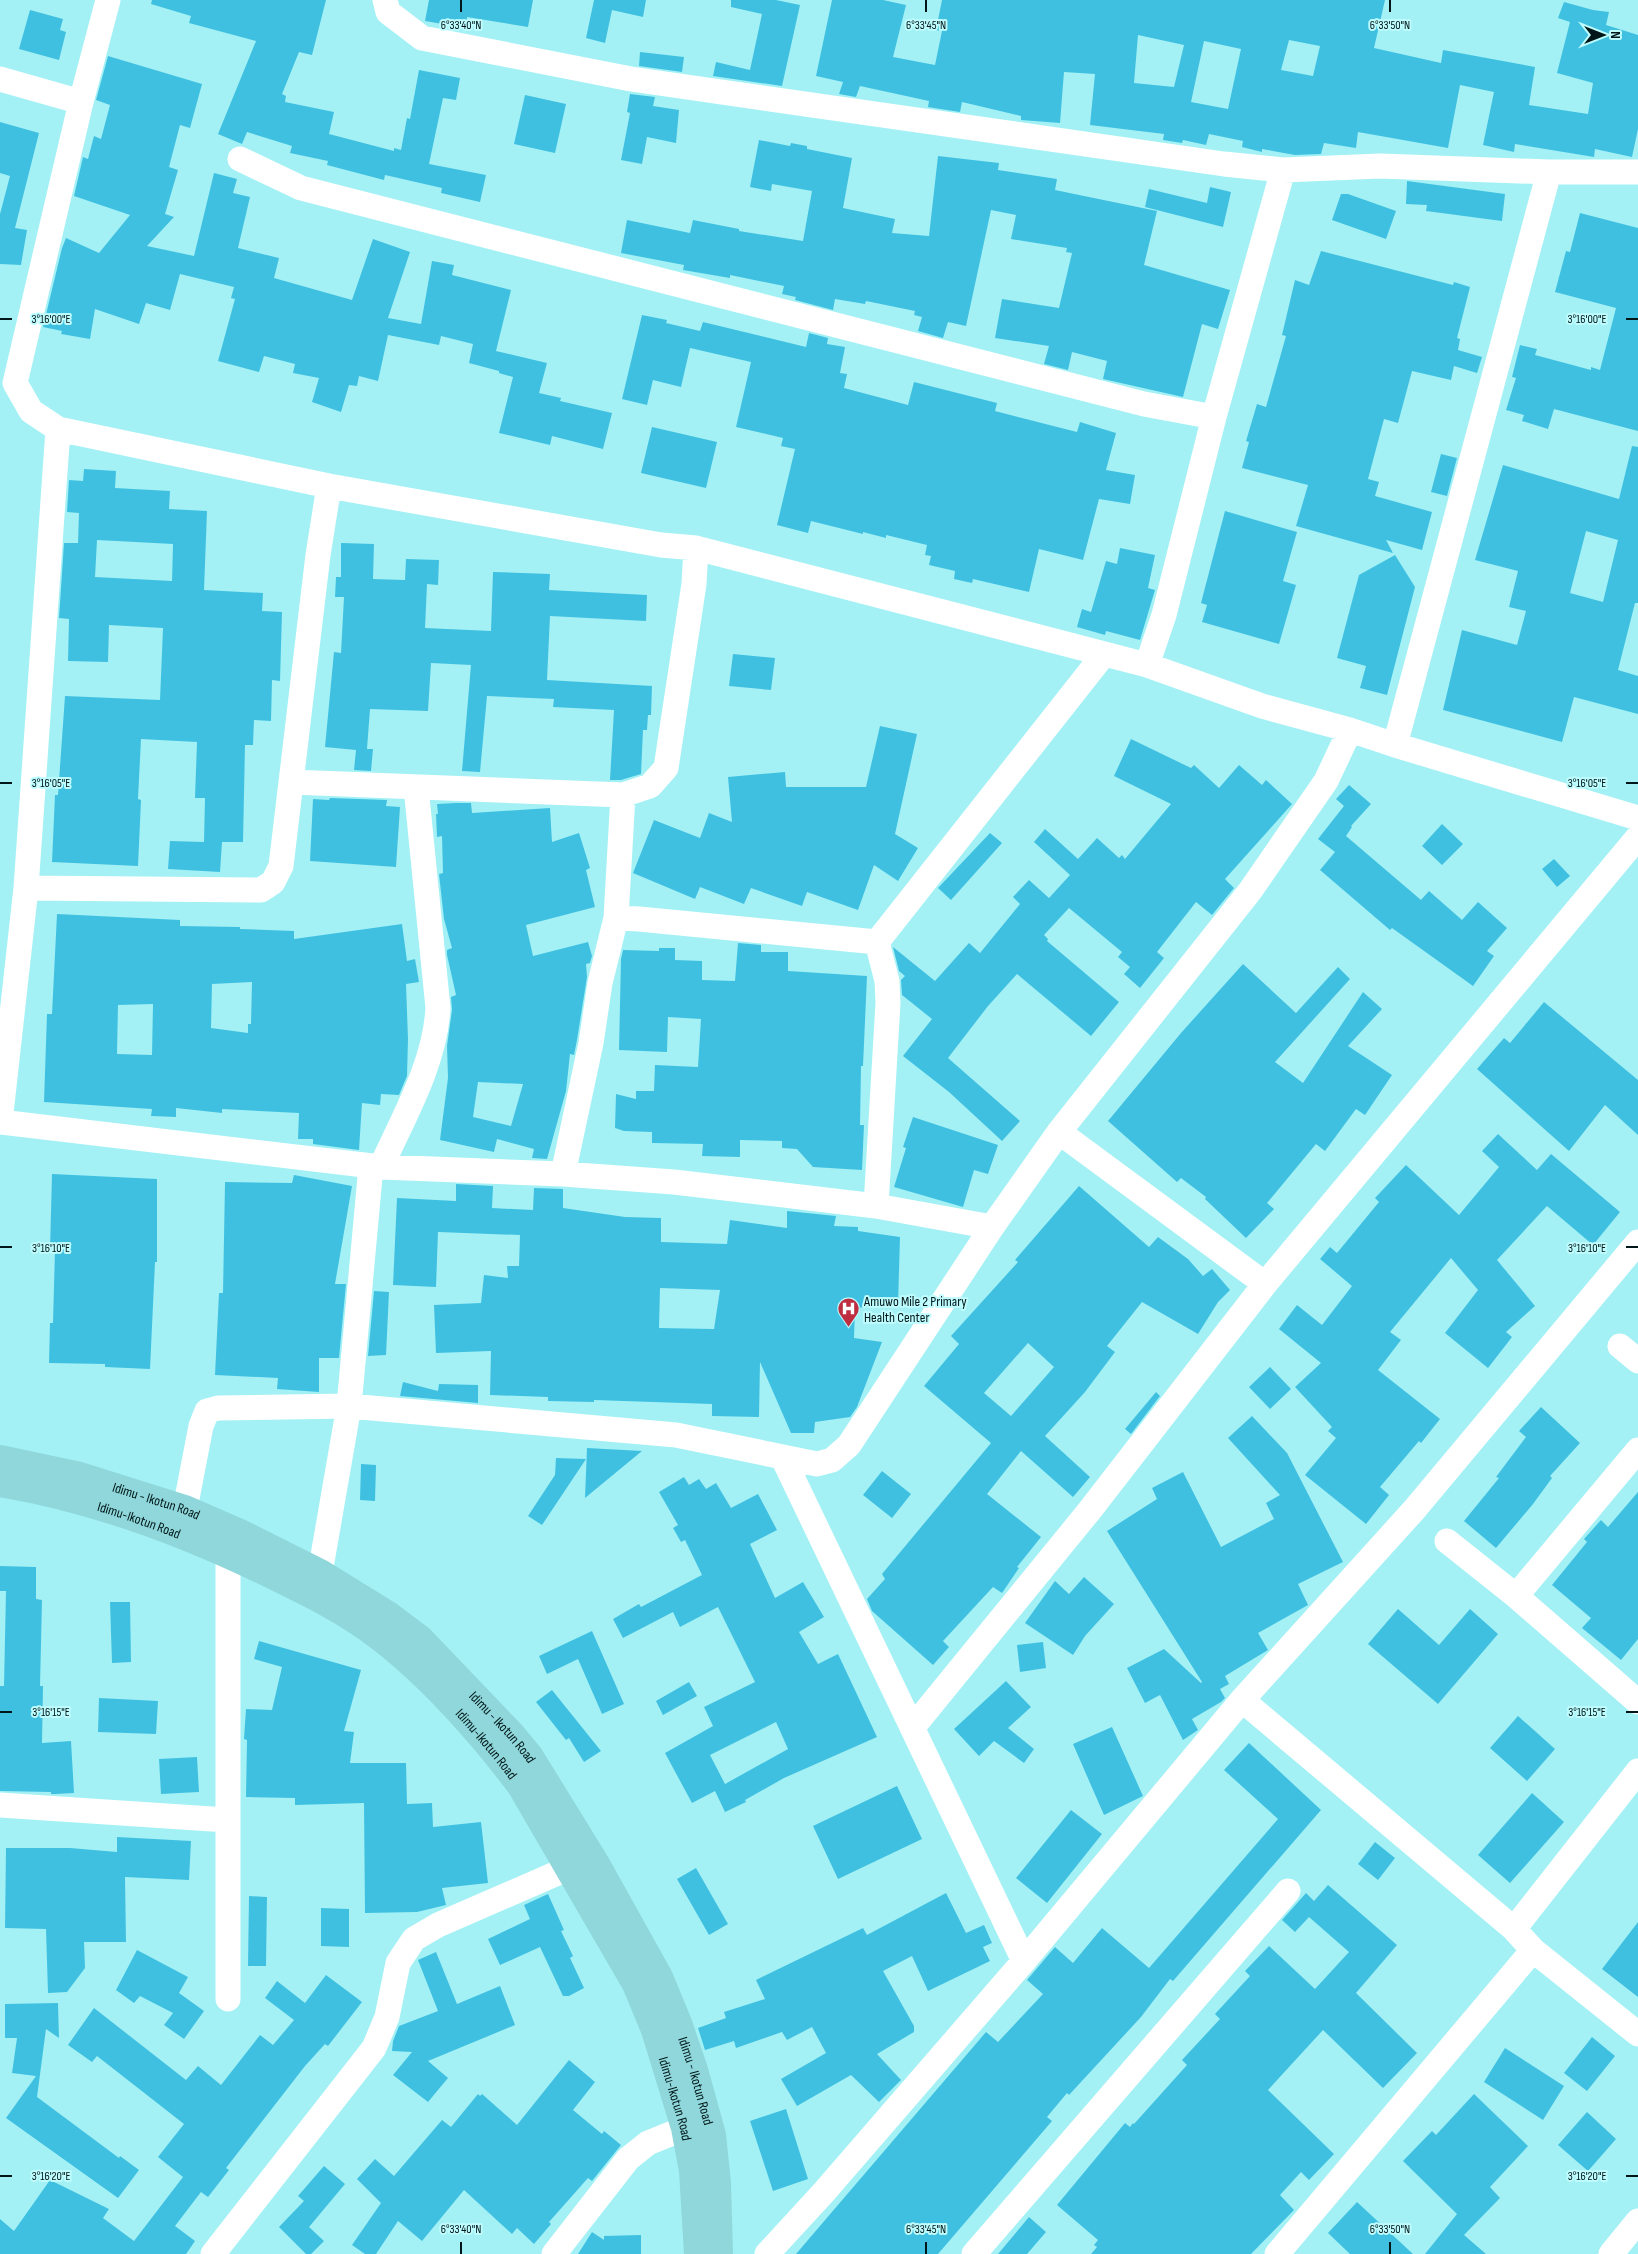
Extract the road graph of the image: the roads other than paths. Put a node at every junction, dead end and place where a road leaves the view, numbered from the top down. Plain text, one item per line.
1 (108, 0) edge
2 (385, 0) edge
3 (0, 79) edge
4 (81, 102) junction
5 (240, 159) dead end
6 (1283, 170) junction
7 (1549, 172) junction
8 (1638, 172) edge
9 (8, 383) edge
10 (1214, 417) junction
11 (58, 428) junction
12 (329, 486) junction
13 (696, 548) junction
14 (1104, 654) junction
15 (1147, 664) junction
16 (1350, 730) junction
17 (1395, 746) junction
18 (291, 782) junction
19 (416, 787) junction
20 (624, 795) junction
21 (1638, 818) edge
22 (1638, 837) edge
23 (26, 888) junction
24 (616, 918) junction
25 (876, 942) junction
26 (0, 1122) edge
27 (1059, 1132) junction
28 (376, 1166) junction
29 (563, 1174) junction
30 (876, 1206) junction
31 (992, 1227) junction
32 (1638, 1242) edge
33 (1265, 1284) junction
34 (349, 1406) junction
35 (1638, 1450) edge
36 (783, 1458) junction
37 (0, 1459) edge
38 (0, 1483) edge
39 (185, 1509) junction
40 (1448, 1541) dead end
41 (228, 1554) junction
42 (320, 1573) junction
43 (1516, 1596) junction
44 (1242, 1700) junction
45 (1638, 1702) edge
46 (913, 1727) junction
47 (1638, 1771) edge
48 (0, 1805) edge
49 (227, 1820) junction
50 (569, 1868) junction
51 (596, 1889) junction
52 (1288, 1891) dead end
53 (1514, 1929) junction
54 (1533, 1950) junction
55 (1024, 1961) junction
56 (228, 2000) dead end
57 (1638, 2034) edge
58 (685, 2128) junction
59 (1638, 2221) edge
60 (213, 2254) edge
61 (554, 2254) edge
62 (698, 2254) edge
63 (718, 2254) edge
64 (767, 2254) edge
65 (974, 2254) edge
66 (1278, 2254) edge
67 (1611, 2254) edge

1 - 4 street
2 - 6 street
3 - 4 street
4 - 9 street
5 - 10 street
6 - 7 street
6 - 10 street
7 - 8 street
7 - 17 street
9 - 11 street
10 - 15 street
11 - 12 street
11 - 23 street
12 - 13 street
12 - 18 street
13 - 14 street
13 - 20 street
14 - 15 street
14 - 25 street
15 - 16 street
16 - 17 street
16 - 27 street
17 - 21 street
18 - 19 street
18 - 23 street
19 - 20 street
19 - 28 street
20 - 24 street
22 - 33 street
23 - 26 street
24 - 25 street
24 - 29 street
25 - 30 street
26 - 28 street
27 - 31 street
27 - 33 street
28 - 29 street
28 - 34 street
29 - 30 street
30 - 31 street
31 - 36 street
32 - 44 street
33 - 46 street
34 - 36 street
34 - 39 street
34 - 42 street
35 - 43 street
36 - 46 street
37 - 39 main road, Idimu - Ikotun Road
38 - 41 main road, Idimu-Ikotun Road
39 - 42 main road, Idimu - Ikotun Road
40 - 43 street
41 - 49 street
41 - 50 main road, Idimu-Ikotun Road
42 - 51 main road, Idimu - Ikotun Road
43 - 45 street
44 - 53 street
44 - 55 street
46 - 55 street
47 - 53 street
48 - 49 street
49 - 56 street
50 - 51 main road, Idimu-Ikotun Road
50 - 60 street
51 - 58 main road, Idimu-Ikotun Road
51 - 63 main road, Idimu - Ikotun Road
52 - 65 street
53 - 54 street
54 - 57 street
54 - 66 street
55 - 64 street
58 - 61 street
58 - 62 main road, Idimu-Ikotun Road
59 - 67 street

